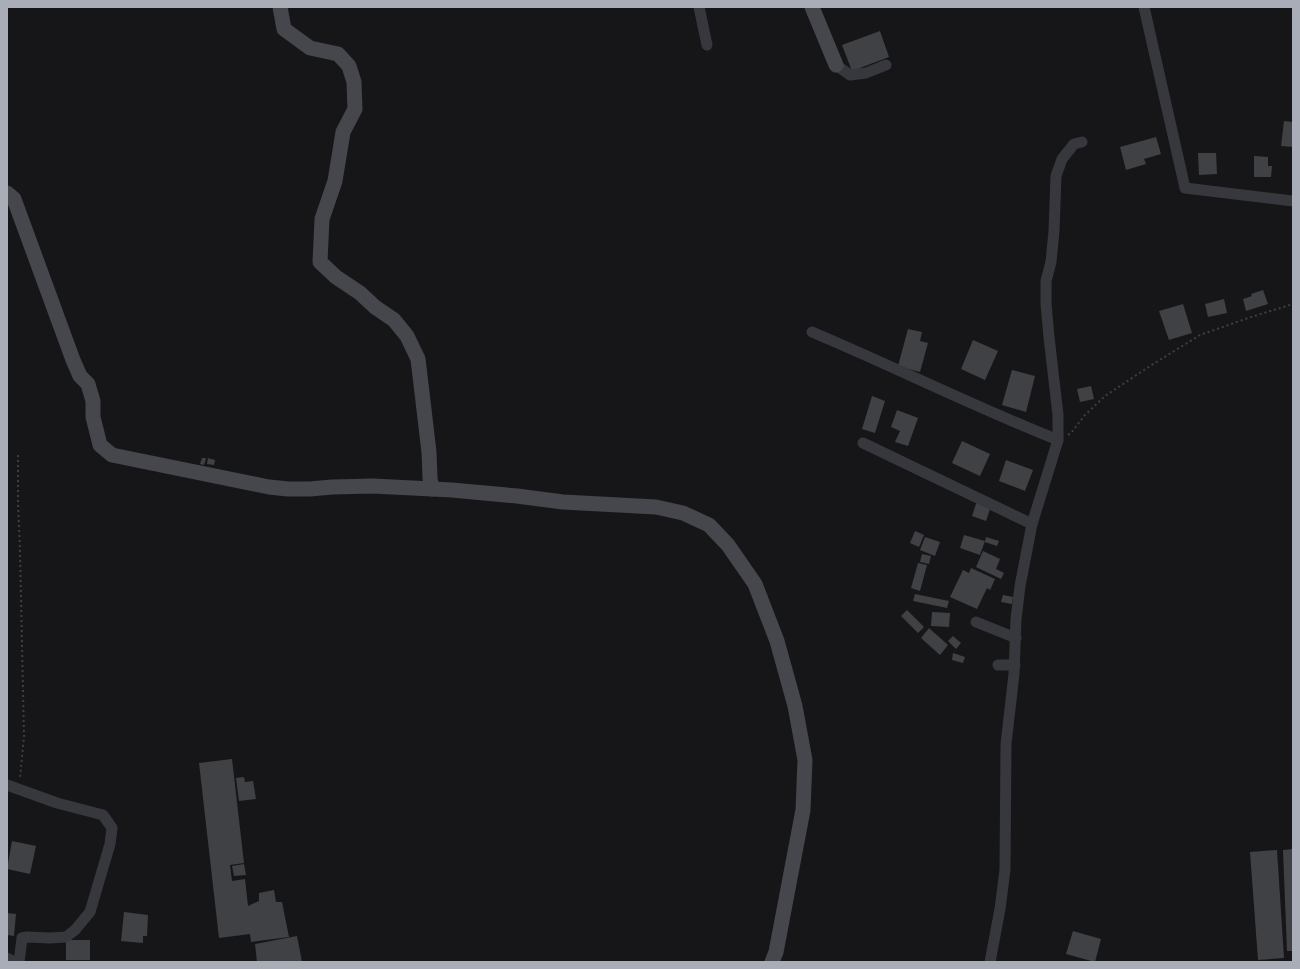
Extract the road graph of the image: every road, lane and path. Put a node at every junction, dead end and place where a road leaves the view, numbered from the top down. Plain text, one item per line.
1 (280, 7) edge
2 (699, 7) edge
3 (812, 7) edge
4 (1144, 7) edge
5 (707, 45) dead end
6 (836, 65) joint
7 (886, 66) dead end
8 (1082, 142) dead end
9 (7, 193) edge
10 (1293, 201) edge
11 (1293, 304) edge
12 (812, 332) dead end
13 (1058, 440) junction
14 (863, 443) dead end
15 (18, 455) dead end
16 (432, 489) junction
17 (1032, 524) junction
18 (976, 622) dead end
19 (1016, 638) junction
20 (998, 664) dead end
21 (1014, 665) junction
22 (7, 785) edge
23 (19, 789) junction
24 (7, 958) edge
25 (14, 962) edge
26 (19, 962) edge
27 (772, 962) edge
28 (990, 962) edge

1 - 16 street
2 - 5 street
3 - 6 street
4 - 10 street
6 - 7 street
8 - 13 street
9 - 16 street
11 - 13 path
12 - 13 street
13 - 17 street
14 - 17 street
15 - 23 path
16 - 27 street
17 - 19 street
18 - 19 street
19 - 21 street
20 - 21 street
21 - 28 street
22 - 23 street
23 - 26 street
24 - 25 street

